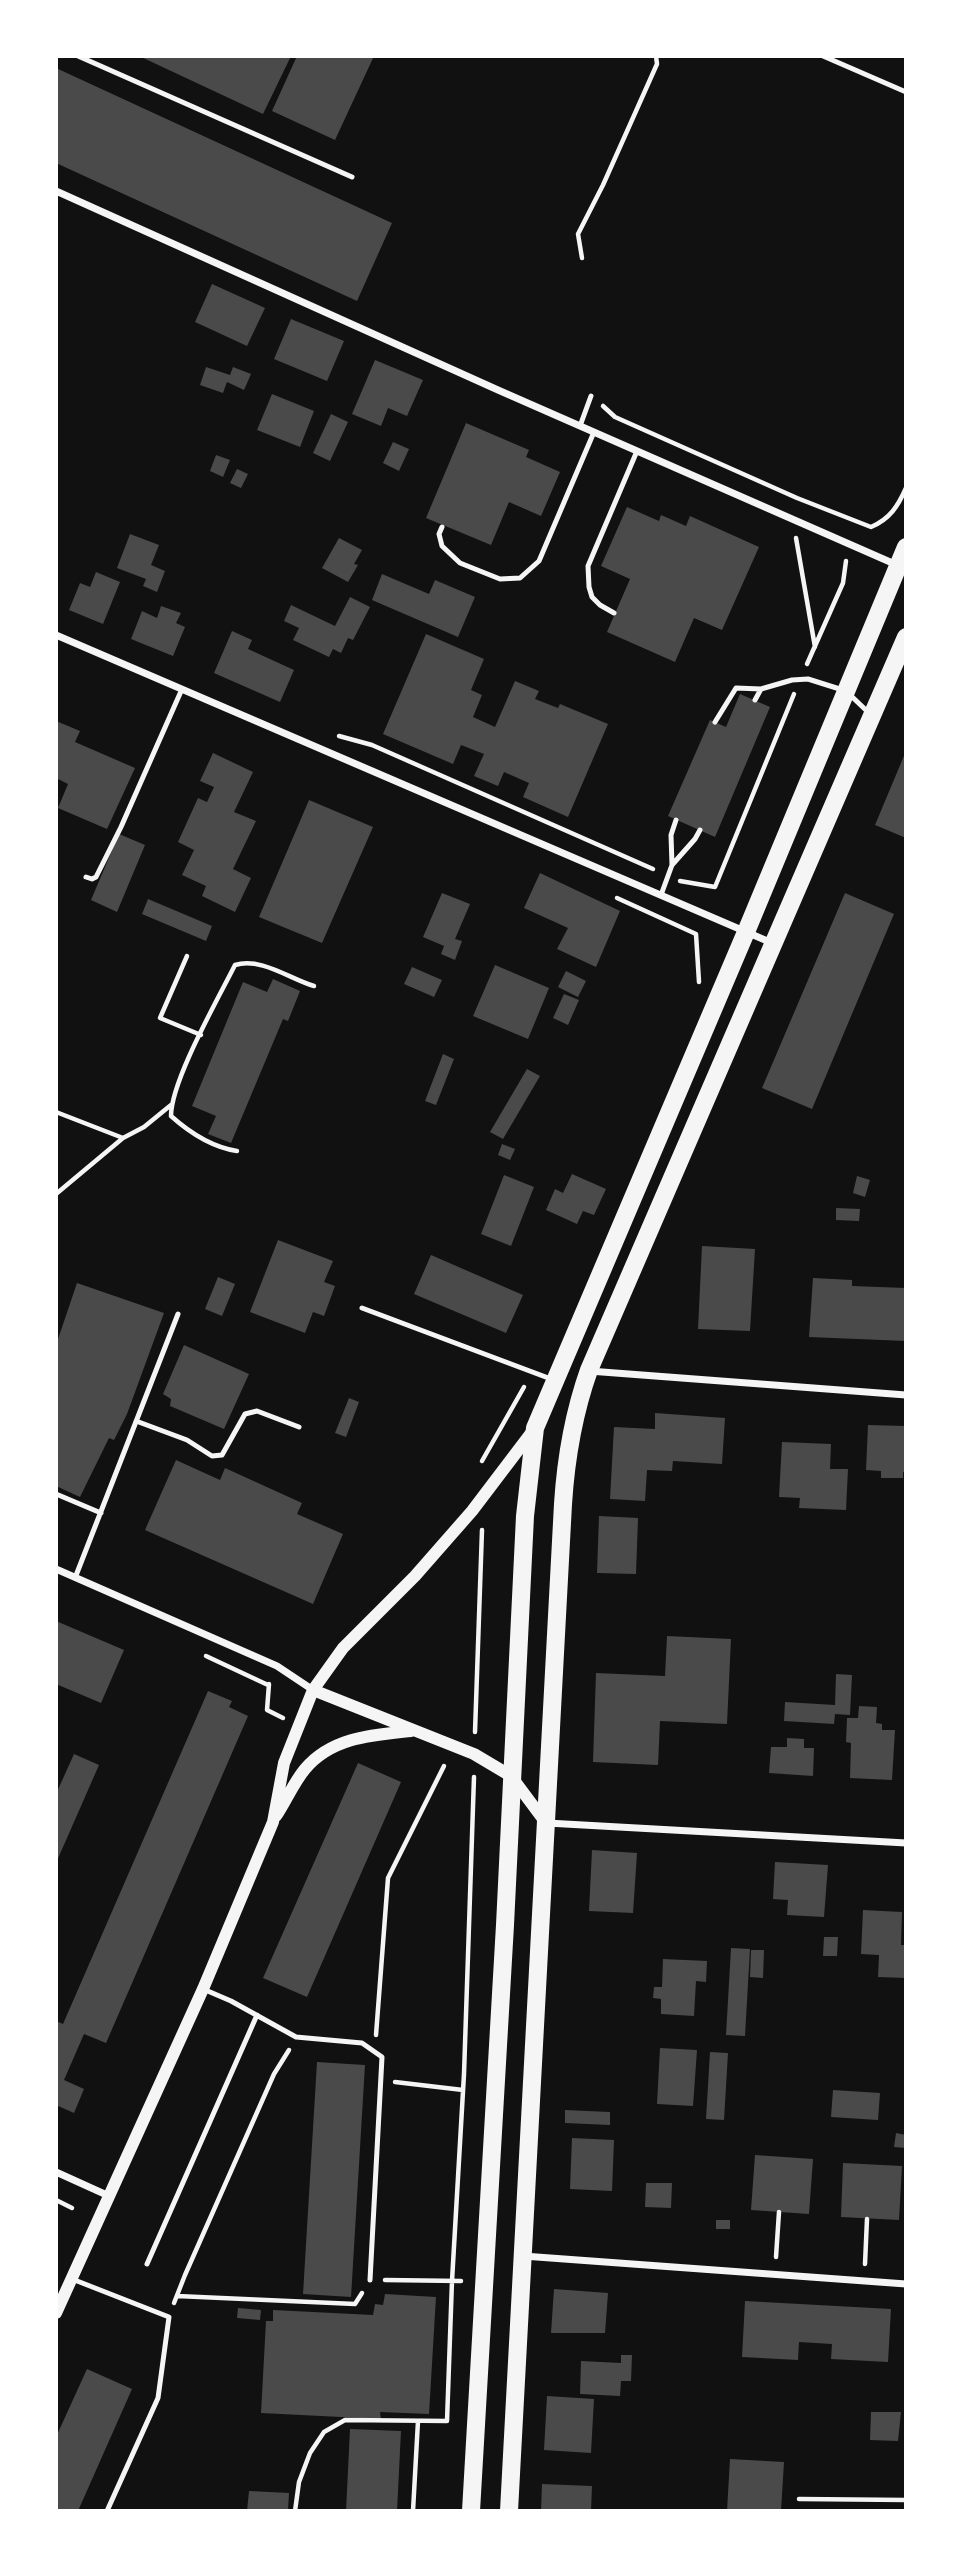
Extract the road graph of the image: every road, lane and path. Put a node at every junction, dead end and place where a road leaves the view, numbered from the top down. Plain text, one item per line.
1 (78, 56) edge
2 (656, 56) edge
3 (823, 56) edge
4 (906, 92) edge
5 (352, 177) dead end
6 (56, 191) edge
7 (582, 258) dead end
8 (591, 396) joint
9 (580, 426) junction
10 (594, 432) junction
11 (637, 451) junction
12 (906, 488) edge
13 (442, 527) dead end
14 (796, 537) dead end
15 (906, 547) edge
16 (846, 559) dead end
17 (902, 567) edge
18 (614, 613) dead end
19 (56, 635) edge
20 (906, 637) edge
21 (815, 647) junction
22 (801, 680) junction
23 (182, 689) junction
24 (761, 690) junction
25 (846, 691) junction
26 (755, 700) dead end
27 (872, 716) junction
28 (715, 722) dead end
29 (331, 734) dead end
30 (676, 820) dead end
31 (700, 830) dead end
32 (672, 865) junction
33 (668, 876) junction
34 (86, 877) dead end
35 (661, 895) junction
36 (746, 932) junction
37 (774, 944) junction
38 (187, 956) dead end
39 (314, 986) dead end
40 (201, 1035) junction
41 (171, 1105) junction
42 (56, 1112) edge
43 (123, 1138) junction
44 (237, 1151) dead end
45 (56, 1194) edge
46 (362, 1308) dead end
47 (178, 1314) dead end
48 (589, 1370) junction
49 (554, 1381) junction
50 (525, 1385) dead end
51 (906, 1395) edge
52 (136, 1420) junction
53 (299, 1427) dead end
54 (535, 1428) junction
55 (491, 1446) dead end
56 (56, 1494) edge
57 (101, 1513) junction
58 (482, 1523) dead end
59 (56, 1569) edge
60 (75, 1578) junction
61 (268, 1685) dead end
62 (313, 1690) junction
63 (267, 1710) dead end
64 (412, 1731) junction
65 (475, 1732) dead end
66 (444, 1766) dead end
67 (474, 1774) dead end
68 (512, 1776) junction
69 (272, 1822) junction
70 (546, 1823) junction
71 (906, 1843) edge
72 (203, 1989) junction
73 (257, 2015) junction
74 (296, 2037) junction
75 (374, 2052) junction
76 (380, 2080) junction
77 (463, 2091) junction
78 (56, 2172) edge
79 (109, 2196) junction
80 (56, 2200) edge
81 (72, 2208) dead end
82 (779, 2212) dead end
83 (867, 2219) dead end
84 (523, 2256) junction
85 (776, 2257) dead end
86 (147, 2264) dead end
87 (865, 2264) dead end
88 (72, 2278) junction
89 (370, 2280) junction
90 (452, 2281) junction
91 (461, 2281) dead end
92 (906, 2284) edge
93 (177, 2296) junction
94 (56, 2313) edge
95 (169, 2317) junction
96 (418, 2421) junction
97 (799, 2499) dead end
98 (906, 2500) edge
99 (107, 2511) edge
100 (295, 2511) edge
101 (413, 2511) edge
102 (471, 2511) edge
103 (509, 2511) edge

1 - 5 lane
2 - 7 path
3 - 4 lane
6 - 9 street
8 - 9 lane
8 - 12 path
9 - 10 street
10 - 11 street
10 - 13 lane
11 - 17 street
11 - 18 lane
14 - 21 path
15 - 17 main road
16 - 21 path
17 - 25 main road
19 - 23 street
20 - 27 main road
21 - 22 path
22 - 24 lane
22 - 25 lane
22 - 33 path
23 - 34 lane
23 - 35 street
24 - 26 lane
24 - 28 lane
25 - 27 lane
25 - 36 main road
27 - 37 main road
29 - 33 path
30 - 32 lane
31 - 32 lane
32 - 33 lane
33 - 35 lane
35 - 36 street
36 - 37 street
36 - 49 main road
37 - 48 main road
38 - 40 path
39 - 40 path
40 - 41 path
41 - 43 path
41 - 44 path
42 - 43 path
43 - 45 path
46 - 49 lane
47 - 52 lane
48 - 51 street
48 - 70 main road
49 - 54 main road
50 - 55 path
52 - 53 lane
52 - 57 lane
54 - 62 street
54 - 68 main road
56 - 57 lane
57 - 60 lane
58 - 65 path
59 - 60 street
60 - 62 street
61 - 63 path
62 - 64 street
62 - 69 street
64 - 68 street
64 - 69 street
66 - 75 path
67 - 77 path
68 - 70 street
68 - 102 main road
69 - 72 street
70 - 71 street
70 - 84 main road
72 - 73 lane
72 - 79 street
73 - 74 lane
73 - 86 lane
74 - 75 lane
74 - 93 path
75 - 76 lane
76 - 77 path
76 - 89 lane
77 - 90 path
78 - 79 street
79 - 88 street
80 - 81 path
82 - 85 path
83 - 87 path
84 - 92 street
84 - 103 main road
88 - 94 street
88 - 95 lane
89 - 90 path
89 - 93 path
90 - 91 path
90 - 96 path
93 - 95 path
95 - 99 lane
96 - 100 path
96 - 101 path
97 - 98 path

